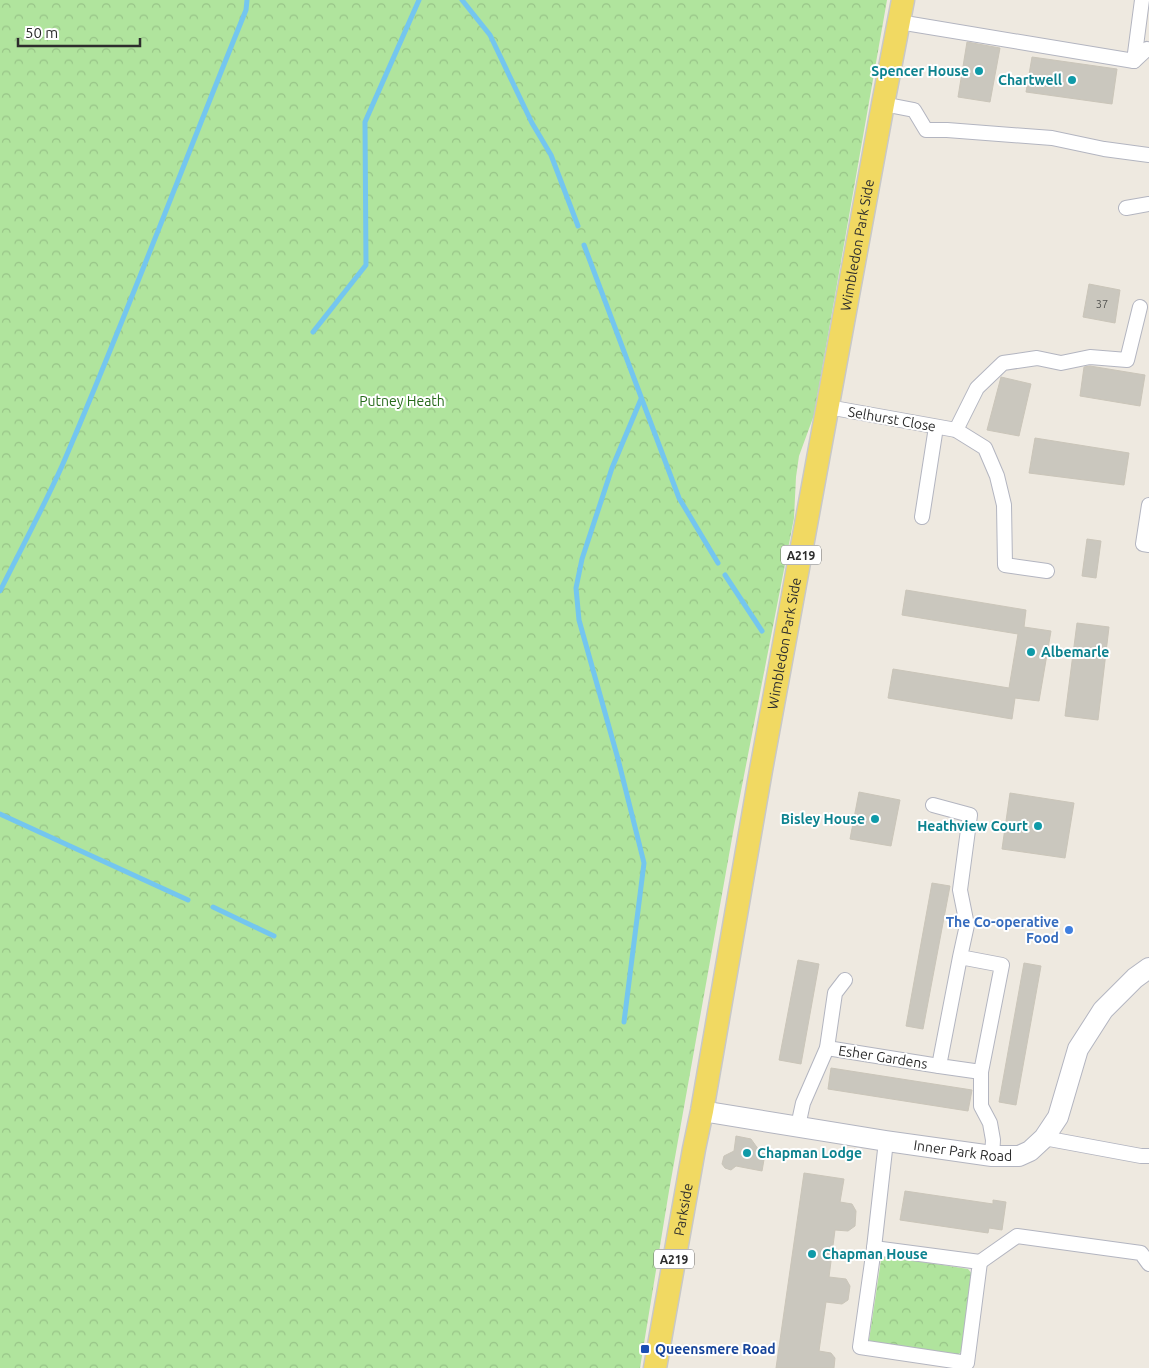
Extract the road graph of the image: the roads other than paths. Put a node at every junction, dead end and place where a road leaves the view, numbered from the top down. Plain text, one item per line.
1 (903, 0) edge
2 (1142, 0) edge
3 (899, 22) junction
4 (1149, 50) edge
5 (1134, 61) junction
6 (883, 104) junction
7 (1149, 155) edge
8 (1149, 204) edge
9 (1126, 208) dead end
10 (1140, 307) dead end
11 (828, 407) junction
12 (936, 426) junction
13 (956, 430) junction
14 (1149, 505) edge
15 (922, 517) dead end
16 (1146, 544) edge
17 (1047, 571) dead end
18 (933, 804) dead end
19 (960, 957) junction
20 (1149, 968) edge
21 (845, 980) dead end
22 (827, 1048) junction
23 (939, 1066) junction
24 (980, 1072) junction
25 (702, 1111) junction
26 (798, 1126) junction
27 (1044, 1138) junction
28 (886, 1141) junction
29 (992, 1156) junction
30 (1149, 1156) edge
31 (874, 1248) junction
32 (980, 1262) junction
33 (1149, 1264) edge
34 (655, 1368) edge

1 - 3 main road, Wimbledon Park Side / A219
2 - 5 street
3 - 5 street
3 - 6 main road, Wimbledon Park Side / A219
4 - 5 street
6 - 7 street
6 - 11 main road, Wimbledon Park Side / A219
8 - 9 street
10 - 13 street, Selhurst Close
11 - 12 street, Selhurst Close
11 - 25 main road, Wimbledon Park Side / A219
12 - 13 street, Selhurst Close
12 - 15 street
13 - 17 street, Selhurst Close
14 - 16 street
18 - 19 street, Esher Gardens
19 - 23 street, Esher Gardens
19 - 24 street
20 - 27 street, Inner Park Road
21 - 22 street, Esher Gardens
22 - 23 street, Esher Gardens
22 - 26 street, Esher Gardens
23 - 24 street, Esher Gardens
24 - 29 street
25 - 26 street, Inner Park Road
25 - 34 main road, Parkside / A219
26 - 28 street, Inner Park Road
27 - 29 street, Inner Park Road
27 - 30 street
28 - 29 street, Inner Park Road
28 - 31 street
31 - 32 street
31 - 32 street
32 - 33 street

